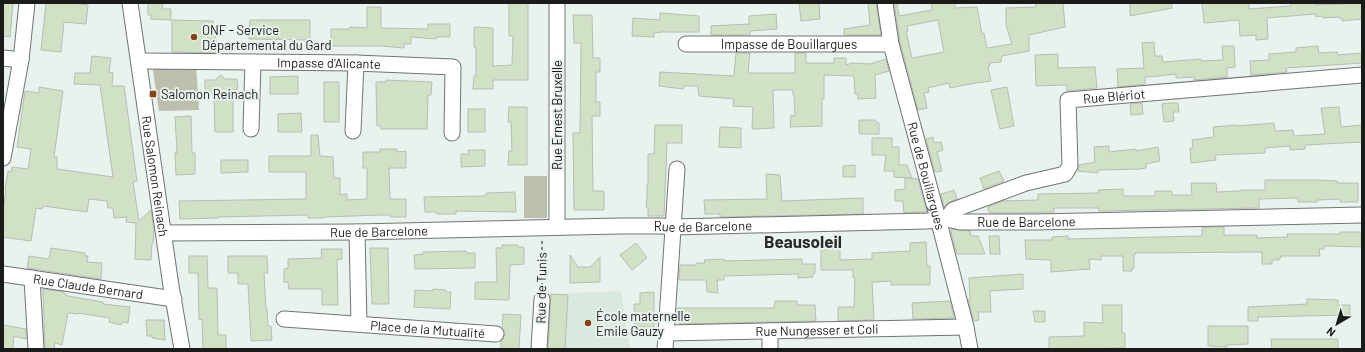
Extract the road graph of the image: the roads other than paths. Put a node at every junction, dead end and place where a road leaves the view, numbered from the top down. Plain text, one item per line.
1 (27, 3) edge
2 (130, 3) edge
3 (557, 3) edge
4 (885, 3) edge
5 (686, 44) dead end
6 (891, 44) junction
7 (3, 58) edge
8 (21, 60) junction
9 (139, 61) junction
10 (253, 62) junction
11 (356, 64) junction
12 (1362, 75) edge
13 (251, 129) dead end
14 (353, 131) dead end
15 (452, 133) dead end
16 (5, 139) edge
17 (3, 158) edge
18 (677, 169) dead end
19 (1362, 215) edge
20 (942, 219) junction
21 (550, 227) junction
22 (674, 227) junction
23 (357, 232) junction
24 (164, 233) junction
25 (3, 274) edge
26 (32, 278) junction
27 (174, 299) junction
28 (542, 299) road end
29 (284, 319) dead end
30 (360, 324) junction
31 (966, 327) junction
32 (770, 331) junction
33 (667, 333) junction
34 (496, 334) dead end
35 (36, 349) edge
36 (182, 349) edge
37 (540, 349) edge
38 (665, 349) edge
39 (770, 349) edge
40 (970, 349) edge

1 - 8 street
2 - 9 street, Rue Salomon Reinach
3 - 21 street, Rue Ernest Bruxelle
4 - 6 street, Rue de Bouillargues
5 - 6 street, Impasse de Bouillargues
6 - 20 street, Rue de Bouillargues
7 - 8 street
8 - 16 street
9 - 10 street, Impasse d'Alicante
9 - 24 street, Rue Salomon Reinach
10 - 11 street, Impasse d'Alicante
10 - 13 street
11 - 14 street
11 - 15 street, Impasse d'Alicante
12 - 20 street, Rue Blériot
16 - 17 street
18 - 22 street
19 - 20 street, Rue de Barcelone
20 - 22 street, Rue de Barcelone
20 - 31 street, Rue de Bouillargues
21 - 22 street, Rue de Barcelone
21 - 23 street, Rue de Barcelone
22 - 33 street
23 - 24 street, Rue de Barcelone
23 - 30 street, Place de la Mutualité
24 - 27 street, Rue Salomon Reinach
25 - 26 street, Rue Claude Bernard
26 - 27 street, Rue Claude Bernard
26 - 35 street
27 - 36 street, Rue Salomon Reinach
28 - 37 street, Rue de Tunis
29 - 30 street, Place de la Mutualité
30 - 34 street, Place de la Mutualité
31 - 32 street, Rue Nungesser et Coli
31 - 40 street, Rue de Bouillargues
32 - 33 street, Rue Nungesser et Coli
32 - 39 street
33 - 38 street

